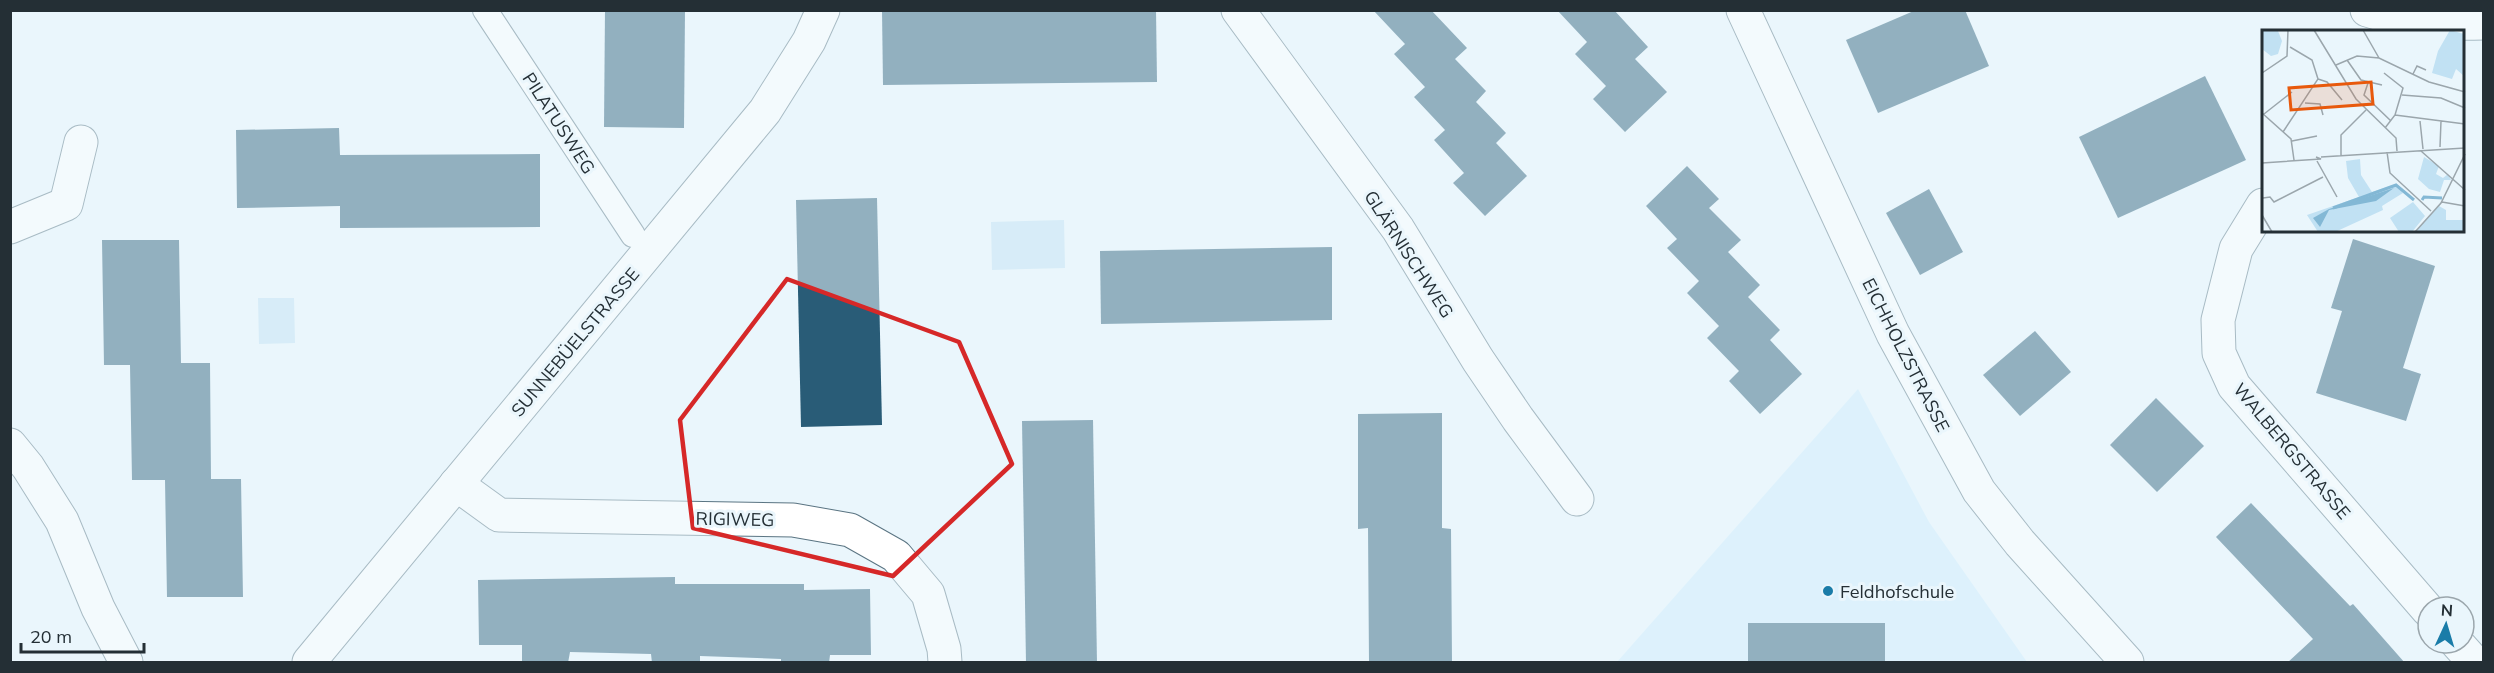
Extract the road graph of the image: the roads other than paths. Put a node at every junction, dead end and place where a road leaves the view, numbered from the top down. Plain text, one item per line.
1 (485, 10) edge
2 (823, 10) edge
3 (1238, 10) edge
4 (1743, 10) edge
5 (2379, 20) edge
6 (2484, 23) edge
7 (81, 142) dead end
8 (2262, 206) edge
9 (10, 227) edge
10 (633, 235) dead end
11 (10, 445) edge
12 (456, 484) junction
13 (1577, 499) dead end
14 (2416, 596) edge
15 (126, 663) edge
16 (309, 663) edge
17 (945, 663) edge
18 (2127, 663) edge

1 - 10 lane, PILATUSWEG
2 - 12 street, SUNNEBÜELSTRASSE
3 - 13 street, GLÄRNISCHWEG
4 - 18 street, EICHHOLZSTRASSE
5 - 6 street
7 - 9 street
8 - 14 street, WALBERGSTRASSE
11 - 15 street
12 - 16 street, SUNNEBÜELSTRASSE
12 - 17 street, RIGIWEG

